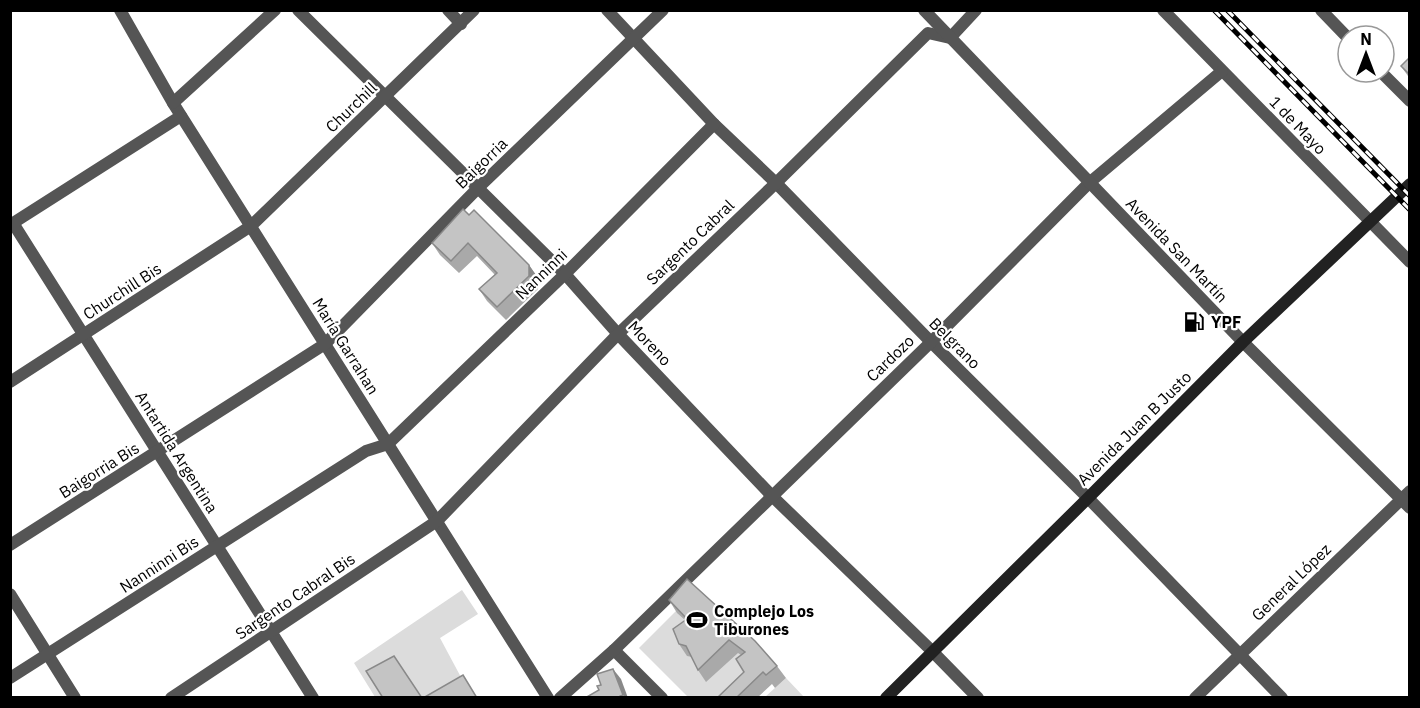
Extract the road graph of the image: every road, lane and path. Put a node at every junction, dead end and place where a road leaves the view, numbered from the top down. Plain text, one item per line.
1 (120, 10) edge
2 (275, 10) edge
3 (298, 10) edge
4 (448, 10) edge
5 (474, 10) edge
6 (607, 10) edge
7 (663, 10) edge
8 (924, 10) edge
9 (976, 10) edge
10 (1163, 10) edge
11 (1321, 10) edge
12 (461, 24) junction
13 (1336, 26) edge
14 (950, 38) junction
15 (633, 39) junction
16 (1222, 71) junction
17 (1393, 84) edge
18 (386, 96) junction
19 (1410, 101) edge
20 (173, 103) junction
21 (181, 116) junction
22 (714, 124) junction
23 (776, 183) junction
24 (1089, 183) junction
25 (1410, 184) edge
26 (479, 187) junction
27 (1370, 222) junction
28 (12, 224) edge
29 (250, 226) junction
30 (1410, 262) edge
31 (565, 274) junction
32 (618, 334) junction
33 (84, 335) junction
34 (931, 342) junction
35 (1243, 342) junction
36 (325, 344) junction
37 (10, 382) edge
38 (388, 444) junction
39 (158, 452) junction
40 (772, 496) junction
41 (1088, 498) junction
42 (1407, 500) edge
43 (437, 521) junction
44 (10, 545) edge
45 (217, 546) junction
46 (10, 594) edge
47 (271, 631) junction
48 (614, 650) junction
49 (932, 651) junction
50 (48, 654) junction
51 (1239, 654) junction
52 (10, 678) edge
53 (75, 698) edge
54 (171, 698) edge
55 (313, 698) edge
56 (548, 698) edge
57 (560, 698) edge
58 (662, 698) edge
59 (886, 698) edge
60 (978, 698) edge
61 (1196, 698) edge
62 (1282, 698) edge

1 - 20 street, María Garrahan
2 - 20 street
3 - 18 street, Moreno
4 - 12 street
5 - 12 street, Churchill
6 - 15 street, Belgrano
7 - 15 street, Baigorria
8 - 14 street, Avenida San Martín
9 - 14 street
10 - 16 street, 1 de Mayo
11 - 13 street
12 - 18 street, Churchill
14 - 23 street, Sargento Cabral
14 - 24 street, Avenida San Martín
15 - 22 street, Belgrano
15 - 26 street, Baigorria
16 - 24 street, Cardozo
16 - 27 street, 1 de Mayo
17 - 19 street
18 - 26 street, Moreno
18 - 29 street, Churchill
20 - 21 street, María Garrahan
21 - 28 street
21 - 29 street, María Garrahan
22 - 23 street, Belgrano
22 - 31 street, Nanninni
23 - 32 street, Sargento Cabral
23 - 34 street, Belgrano
24 - 34 street, Cardozo
24 - 35 street, Avenida San Martín
25 - 27 main road, Avenida Juan B Justo
26 - 31 street, Moreno
26 - 36 street, Baigorria
27 - 30 street, 1 de Mayo
27 - 35 main road, Avenida Juan B Justo
28 - 33 street, Antartida Argentina
29 - 33 street, Churchill Bis
29 - 36 street, María Garrahan
31 - 32 street, Moreno
31 - 38 street, Nanninni
32 - 40 street, Moreno
32 - 43 street, Sargento Cabral
33 - 37 street, Churchill Bis
33 - 39 street, Antartida Argentina
34 - 40 street, Cardozo
34 - 41 street, Belgrano
35 - 41 main road, Avenida Juan B Justo
35 - 42 street, Avenida San Martín
36 - 38 street, María Garrahan
36 - 39 street, Baigorria Bis
38 - 43 street, María Garrahan
38 - 45 street, Nanninni Bis
39 - 44 street, Baigorria Bis
39 - 45 street, Antartida Argentina
40 - 48 street, Cardozo
40 - 49 street, Moreno
41 - 49 main road, Avenida Juan B Justo
41 - 51 street, Belgrano
42 - 51 street, General López
43 - 47 street, Sargento Cabral Bis
43 - 56 street, María Garrahan
45 - 47 street, Antartida Argentina
45 - 50 street, Nanninni Bis
46 - 50 street
47 - 54 street, Sargento Cabral Bis
47 - 55 street, Antartida Argentina
48 - 57 street, Cardozo
48 - 58 street
49 - 59 main road, Avenida Juan B Justo
49 - 60 street, Moreno
50 - 52 street, Nanninni Bis
50 - 53 street
51 - 61 street, General López
51 - 62 street, Belgrano

